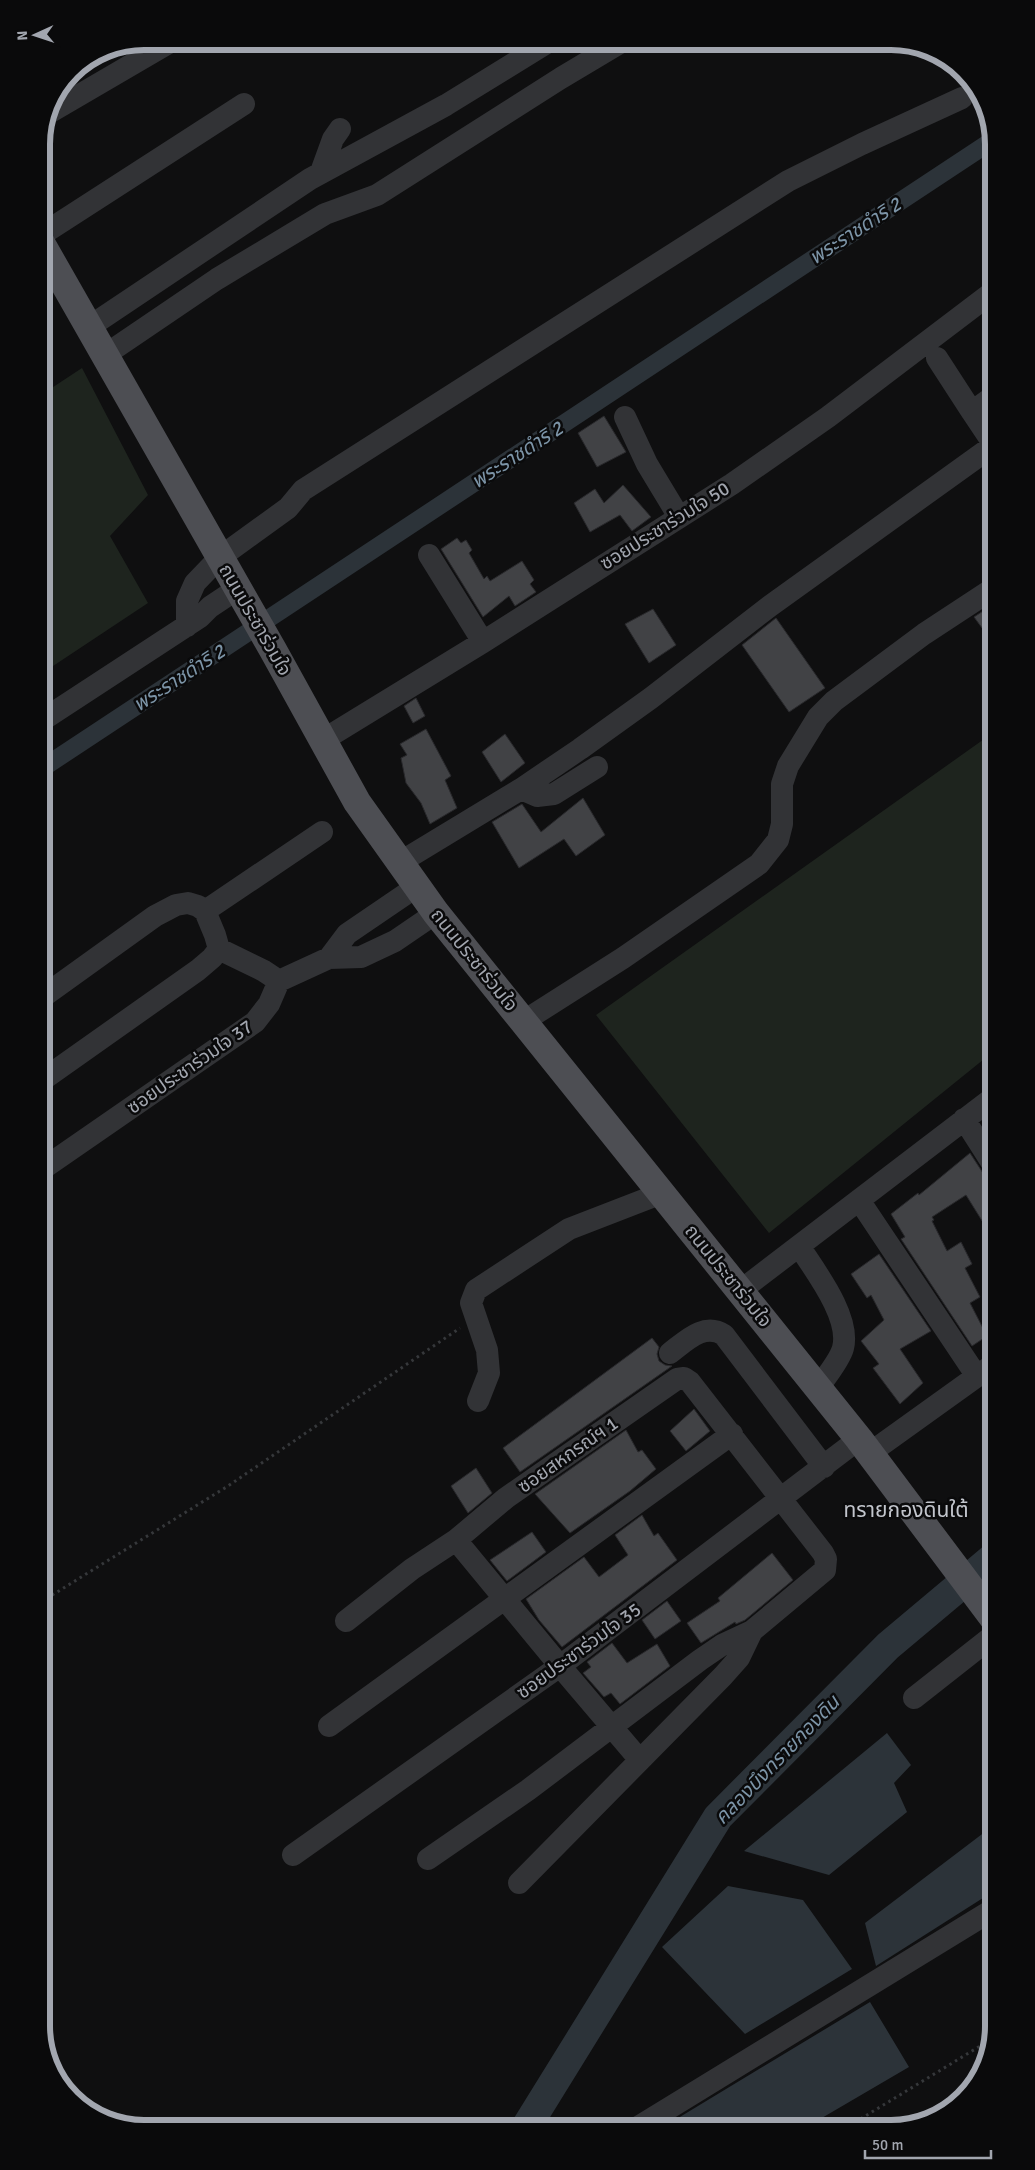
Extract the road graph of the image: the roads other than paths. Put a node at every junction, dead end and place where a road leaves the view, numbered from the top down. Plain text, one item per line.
1 (157, 50) edge
2 (535, 50) edge
3 (608, 50) edge
4 (962, 98) dead end
5 (244, 104) dead end
6 (57, 109) edge
7 (340, 129) dead end
8 (321, 172) junction
9 (50, 231) edge
10 (50, 256) edge
11 (985, 299) edge
12 (89, 327) junction
13 (105, 355) junction
14 (938, 358) dead end
15 (985, 403) edge
16 (972, 412) junction
17 (626, 417) dead end
18 (985, 432) edge
19 (985, 451) edge
20 (679, 517) junction
21 (429, 555) dead end
22 (219, 558) junction
23 (985, 594) edge
24 (241, 595) junction
25 (187, 626) junction
26 (483, 642) junction
27 (50, 715) edge
28 (323, 740) junction
29 (597, 767) dead end
30 (521, 789) junction
31 (322, 832) dead end
32 (399, 864) junction
33 (416, 887) junction
34 (205, 911) junction
35 (436, 913) junction
36 (219, 949) junction
37 (329, 958) junction
38 (279, 982) junction
39 (50, 992) edge
40 (524, 1021) junction
41 (50, 1074) edge
42 (985, 1104) edge
43 (964, 1119) junction
44 (985, 1152) edge
45 (50, 1164) edge
46 (662, 1193) junction
47 (859, 1200) junction
48 (800, 1246) junction
49 (740, 1291) junction
50 (670, 1353) dead end
51 (985, 1369) edge
52 (818, 1388) junction
53 (478, 1401) dead end
54 (732, 1434) junction
55 (864, 1446) junction
56 (824, 1467) junction
57 (782, 1499) junction
58 (456, 1540) junction
59 (505, 1599) junction
60 (985, 1607) edge
61 (346, 1621) dead end
62 (752, 1631) junction
63 (985, 1642) edge
64 (560, 1666) junction
65 (914, 1698) dead end
66 (329, 1726) dead end
67 (612, 1729) junction
68 (639, 1759) junction
69 (293, 1855) dead end
70 (428, 1859) dead end
71 (519, 1883) dead end
72 (985, 1915) edge
73 (650, 2120) edge

1 - 6 street
2 - 8 street
3 - 13 street
4 - 22 street
5 - 9 street
7 - 8 street
8 - 12 street
10 - 12 main road, ถนนประชาร่วมใจ
11 - 20 street, ซอยประชาร่วมใจ 50
12 - 13 main road, ถนนประชาร่วมใจ
13 - 22 main road, ถนนประชาร่วมใจ
14 - 16 street
15 - 16 street
16 - 18 street
17 - 20 street
19 - 30 street
20 - 26 street, ซอยประชาร่วมใจ 50
21 - 26 street
22 - 24 main road, ถนนประชาร่วมใจ
22 - 25 street
23 - 40 street
24 - 25 street
24 - 28 main road, ถนนประชาร่วมใจ
25 - 27 street
26 - 28 street, ซอยประชาร่วมใจ 50
28 - 32 main road, ถนนประชาร่วมใจ
29 - 30 street
30 - 32 street
31 - 34 street
32 - 33 main road, ถนนประชาร่วมใจ
33 - 35 main road, ถนนประชาร่วมใจ
33 - 37 street
34 - 36 street
34 - 39 street
35 - 37 street
35 - 40 main road, ถนนประชาร่วมใจ
36 - 38 street
36 - 41 street
37 - 38 street
38 - 45 street, ซอยประชาร่วมใจ 37
40 - 46 main road, ถนนประชาร่วมใจ
42 - 43 street
43 - 44 street
43 - 47 street
46 - 49 main road, ถนนประชาร่วมใจ
46 - 53 street
47 - 48 street
47 - 51 street
48 - 49 street
48 - 52 street
49 - 52 main road, ถนนประชาร่วมใจ
50 - 56 street
51 - 55 street, ซอยประชาร่วมใจ 35
52 - 55 main road, ถนนประชาร่วมใจ
54 - 57 street
54 - 58 street, ซอยสหกรณ์ฯ 1
54 - 59 street
55 - 56 street, ซอยประชาร่วมใจ 35
55 - 60 main road, ถนนประชาร่วมใจ
56 - 57 street, ซอยประชาร่วมใจ 35
57 - 62 street
57 - 64 street, ซอยประชาร่วมใจ 35
58 - 59 street
58 - 61 street, ซอยสหกรณ์ฯ 1
59 - 64 street
59 - 66 street
62 - 67 street
62 - 68 street
63 - 65 street
64 - 67 street
64 - 69 street, ซอยประชาร่วมใจ 35
67 - 68 street
67 - 70 street
68 - 71 street
72 - 73 street

